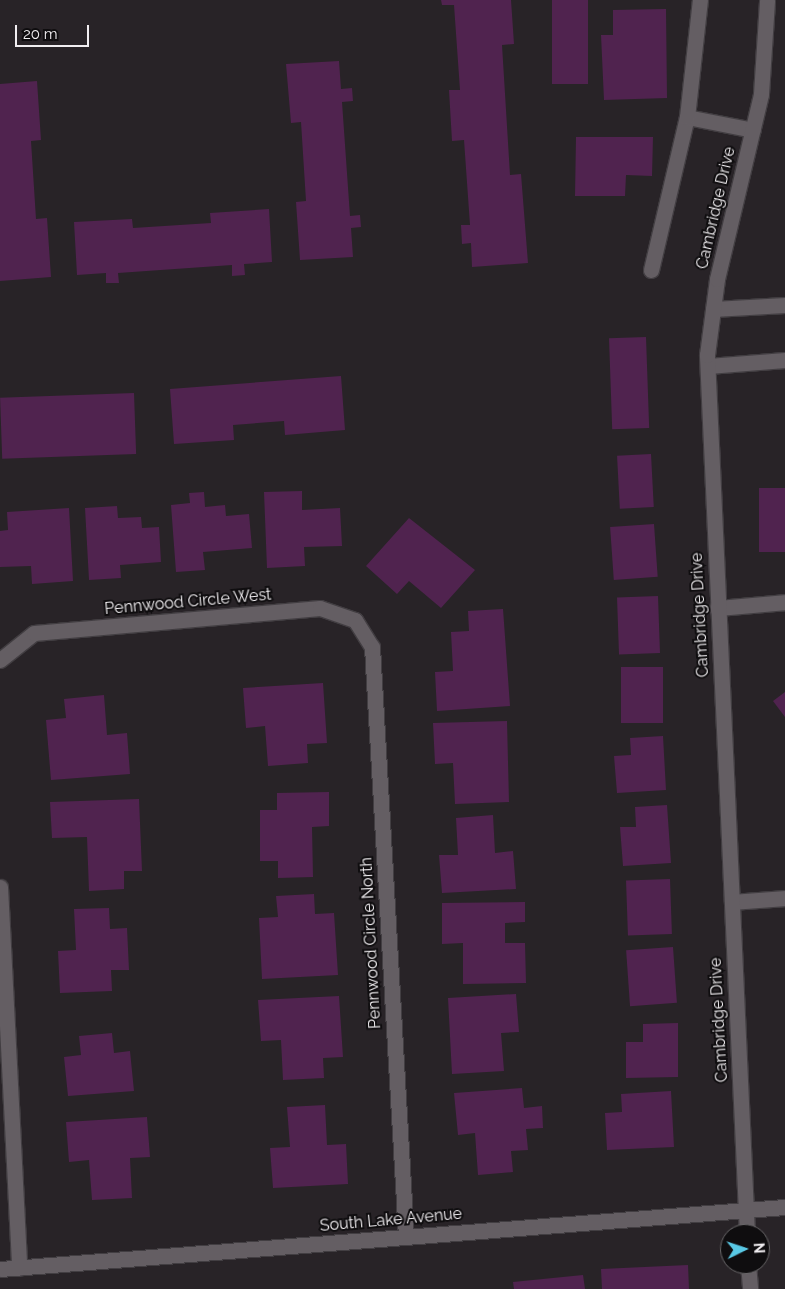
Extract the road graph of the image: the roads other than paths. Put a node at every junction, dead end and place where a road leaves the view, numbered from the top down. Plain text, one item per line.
1 (700, 0) edge
2 (767, 0) edge
3 (687, 117) junction
4 (753, 130) junction
5 (651, 270) dead end
6 (785, 305) edge
7 (713, 308) junction
8 (785, 360) edge
9 (708, 366) junction
10 (785, 602) edge
11 (717, 608) junction
12 (372, 647) joint
13 (0, 660) edge
14 (0, 887) edge
15 (785, 898) edge
16 (732, 902) junction
17 (785, 1208) edge
18 (746, 1211) junction
19 (747, 1224) edge
20 (406, 1237) junction
21 (19, 1268) junction
22 (0, 1269) edge
23 (749, 1274) edge
24 (750, 1289) edge

1 - 3 street
2 - 4 street, Cambridge Drive
3 - 4 street
3 - 5 street
4 - 7 street, Cambridge Drive
6 - 7 street
7 - 9 street, Cambridge Drive
8 - 9 street
9 - 11 street, Cambridge Drive
10 - 11 street
11 - 16 street, Cambridge Drive
12 - 13 street, Pennwood Circle West
12 - 20 street, Pennwood Circle North
14 - 21 street
15 - 16 street
16 - 18 street, Cambridge Drive
17 - 18 street, South Lake Avenue
18 - 19 street, Cambridge Drive
18 - 20 street, South Lake Avenue
20 - 21 street, South Lake Avenue
21 - 22 street, South Lake Avenue
23 - 24 street

